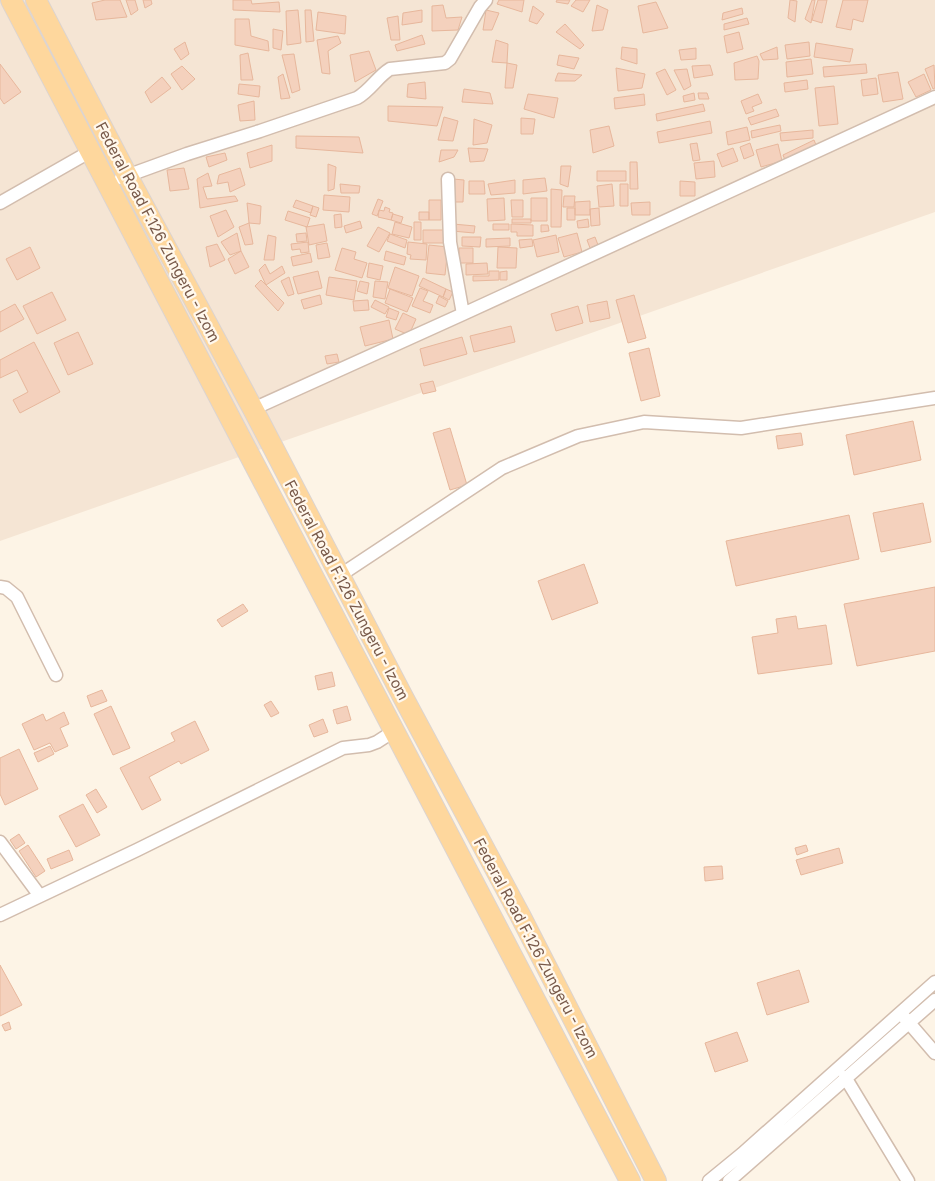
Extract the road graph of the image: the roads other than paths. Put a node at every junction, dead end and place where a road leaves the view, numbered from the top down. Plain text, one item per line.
1 (11, 0) edge
2 (36, 0) edge
3 (486, 0) edge
4 (935, 97) edge
5 (91, 151) junction
6 (127, 175) junction
7 (448, 179) dead end
8 (108, 184) junction
9 (0, 203) edge
10 (463, 314) junction
11 (935, 398) edge
12 (253, 409) junction
13 (339, 576) junction
14 (0, 587) edge
15 (56, 675) dead end
16 (394, 731) junction
17 (0, 842) edge
18 (40, 896) junction
19 (0, 915) edge
20 (521, 917) junction
21 (498, 931) junction
22 (935, 982) edge
23 (935, 1000) edge
24 (905, 1018) junction
25 (935, 1053) edge
26 (845, 1078) junction
27 (630, 1181) edge
28 (656, 1181) edge
29 (709, 1181) edge
30 (729, 1181) edge
31 (908, 1181) edge

1 - 5 main road, Federal Road F.126 Zungeru - Izom
2 - 6 main road, Federal Road F.126 Zungeru - Izom
3 - 6 street
4 - 10 street
5 - 8 main road, Federal Road F.126 Zungeru - Izom
5 - 9 street
6 - 8 street
6 - 12 main road, Federal Road F.126 Zungeru - Izom
7 - 10 street
8 - 16 main road, Federal Road F.126 Zungeru - Izom
10 - 12 street
11 - 13 street
12 - 13 main road, Federal Road F.126 Zungeru - Izom
13 - 20 main road, Federal Road F.126 Zungeru - Izom
14 - 15 street
16 - 18 street
16 - 21 main road, Federal Road F.126 Zungeru - Izom
17 - 18 street
18 - 19 street
20 - 21 main road
20 - 28 main road, Federal Road F.126 Zungeru - Izom
21 - 27 main road, Federal Road F.126 Zungeru - Izom
22 - 24 street
23 - 24 street
24 - 25 street
24 - 26 street
24 - 29 street
26 - 30 street
26 - 31 street

